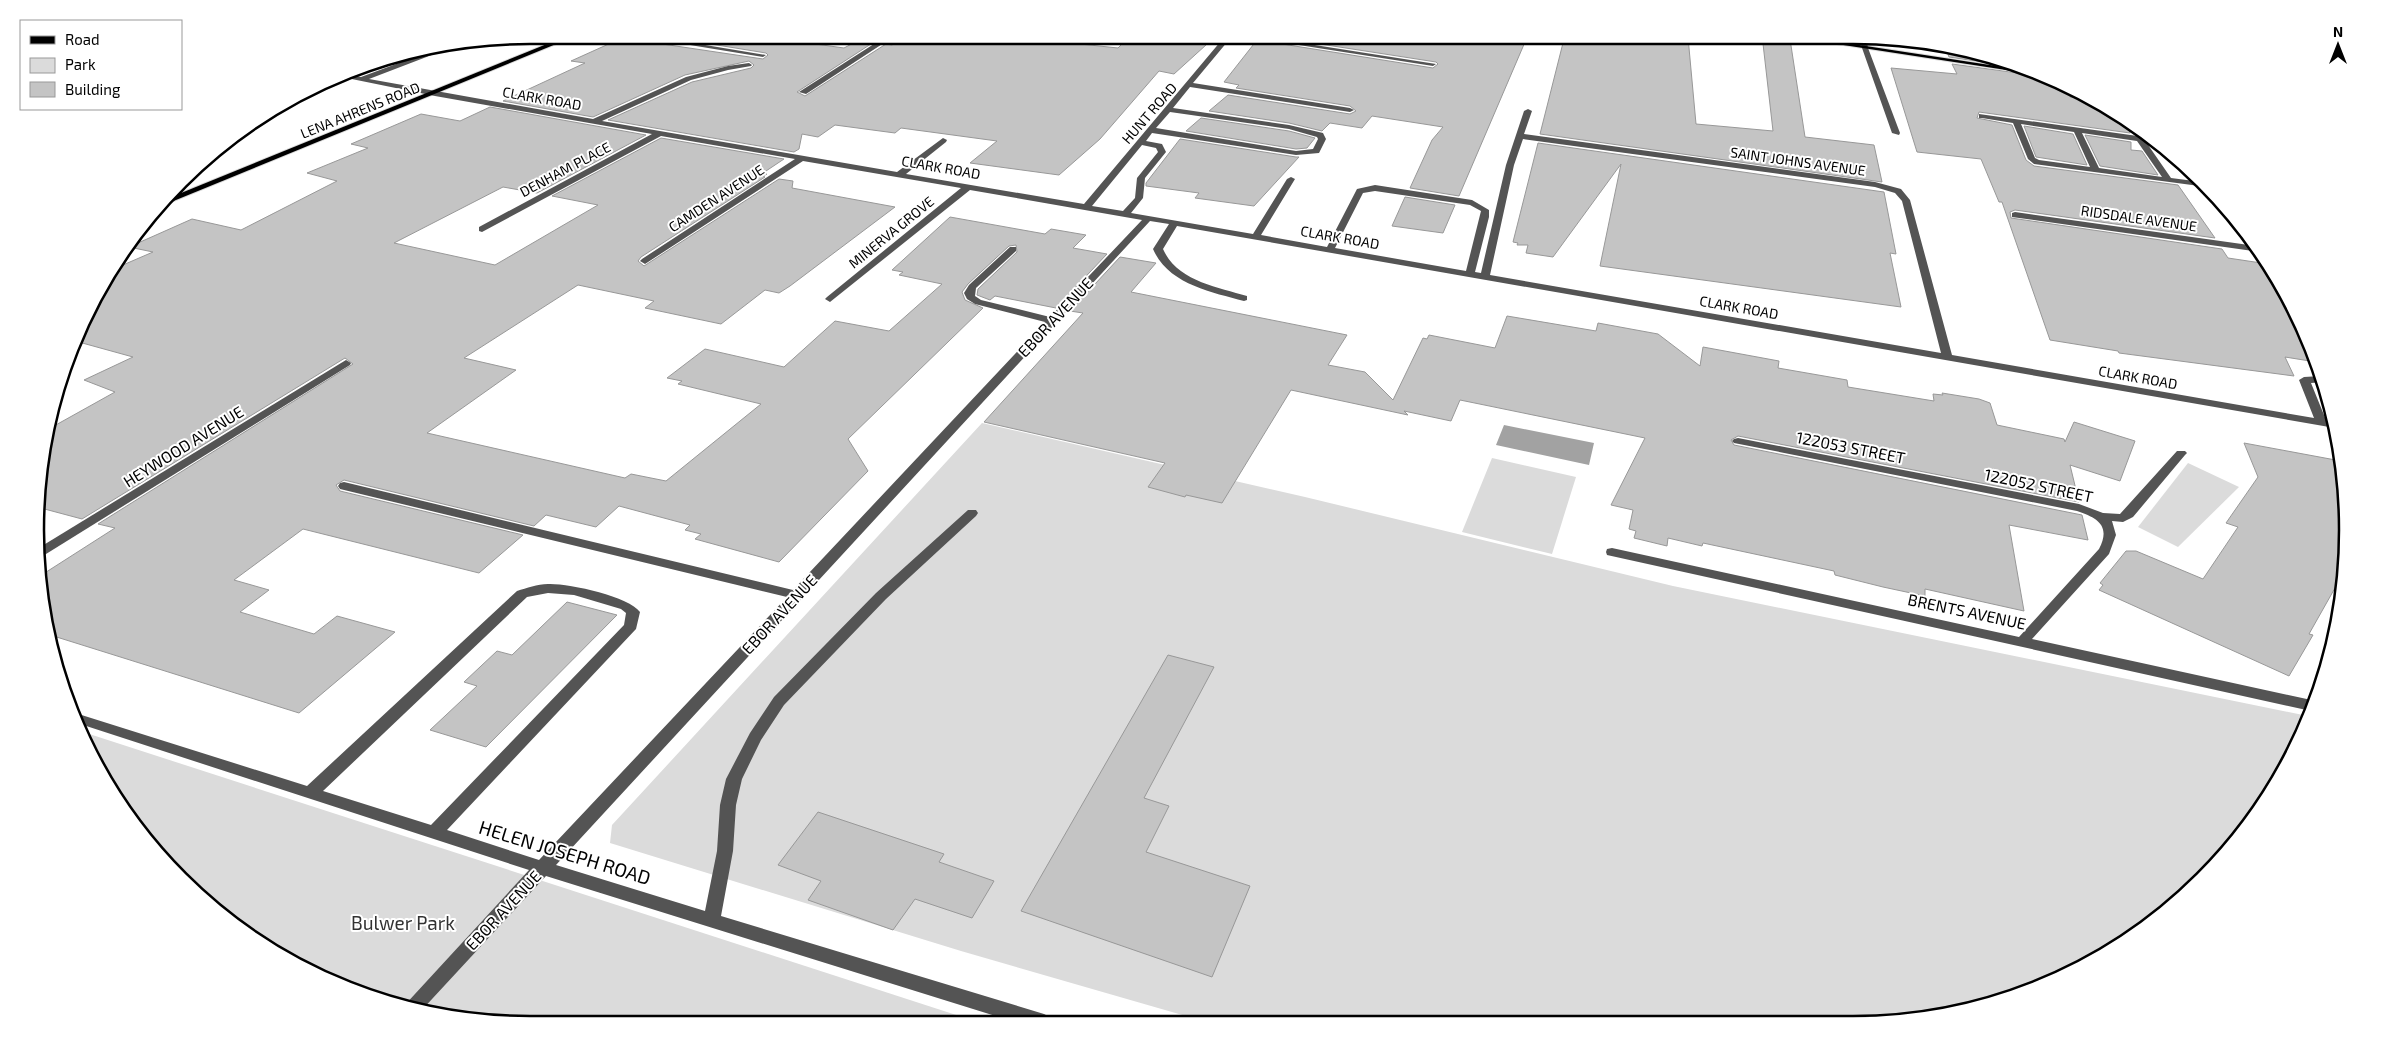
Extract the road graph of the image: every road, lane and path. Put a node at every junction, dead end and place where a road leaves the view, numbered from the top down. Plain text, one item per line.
1 (553, 44) edge
2 (691, 44) edge
3 (879, 44) edge
4 (1223, 44) edge
5 (1298, 44) edge
6 (1839, 44) edge
7 (1864, 44) edge
8 (1865, 48) junction
9 (426, 55) edge
10 (763, 55) dead end
11 (1433, 64) dead end
12 (749, 65) dead end
13 (2008, 70) edge
14 (354, 77) edge
15 (362, 79) junction
16 (1189, 85) junction
17 (802, 92) dead end
18 (434, 94) junction
19 (1168, 109) junction
20 (1350, 110) dead end
21 (1528, 111) dead end
22 (1982, 116) dead end
23 (595, 121) junction
24 (2016, 121) junction
25 (1151, 130) junction
26 (2077, 130) junction
27 (660, 132) junction
28 (1896, 133) dead end
29 (1520, 136) junction
30 (2140, 139) joint
31 (943, 140) dead end
32 (1140, 142) junction
33 (802, 158) junction
34 (2096, 171) junction
35 (900, 174) junction
36 (1291, 179) dead end
37 (2168, 180) junction
38 (2194, 184) edge
39 (969, 186) junction
40 (173, 200) edge
41 (1086, 207) junction
42 (1125, 214) junction
43 (2015, 215) dead end
44 (1148, 218) junction
45 (1174, 223) junction
46 (482, 229) dead end
47 (1255, 237) junction
48 (2248, 248) edge
49 (1013, 249) dead end
50 (1330, 249) junction
51 (645, 261) dead end
52 (1470, 274) junction
53 (1485, 277) junction
54 (1244, 298) dead end
55 (830, 299) dead end
56 (1052, 321) junction
57 (1947, 357) junction
58 (346, 363) dead end
59 (2315, 380) edge
60 (2322, 423) junction
61 (2327, 424) edge
62 (1738, 441) dead end
63 (2181, 453) dead end
64 (1959, 485) joint
65 (344, 486) dead end
66 (972, 513) dead end
67 (2100, 517) junction
68 (45, 551) edge
69 (1612, 552) dead end
70 (796, 595) junction
71 (2023, 641) junction
72 (2306, 704) edge
73 (83, 720) edge
74 (310, 794) junction
75 (434, 833) junction
76 (543, 868) junction
77 (712, 920) junction
78 (417, 1003) edge
79 (1021, 1016) edge

1 - 18 main road, LENA AHRENS ROAD
2 - 10 street
3 - 17 street
4 - 16 street, HUNT ROAD
5 - 11 street
6 - 8 main road
7 - 8 street
8 - 13 main road
8 - 28 street
9 - 15 street
12 - 23 street
14 - 15 street, CLARK ROAD
15 - 18 street, CLARK ROAD
16 - 19 street, HUNT ROAD
16 - 20 street
18 - 23 street, CLARK ROAD
18 - 40 main road, LENA AHRENS ROAD
19 - 25 street, HUNT ROAD
19 - 25 street
21 - 29 street
22 - 24 street
23 - 27 street, CLARK ROAD
24 - 26 street
24 - 34 street
25 - 32 street, HUNT ROAD
26 - 30 street
26 - 34 street
27 - 33 street, CLARK ROAD
27 - 46 street, DENHAM PLACE
29 - 53 street
29 - 57 street, SAINT JOHNS AVENUE
30 - 37 street
31 - 35 street
32 - 41 street, HUNT ROAD
32 - 42 street
33 - 35 street, CLARK ROAD
33 - 51 street, CAMDEN AVENUE
34 - 37 street
35 - 39 street, CLARK ROAD
36 - 47 street
37 - 38 street
39 - 41 street, CLARK ROAD
39 - 55 street, MINERVA GROVE
41 - 42 street, CLARK ROAD
42 - 44 street, CLARK ROAD
43 - 48 street, RIDSDALE AVENUE
44 - 45 street, CLARK ROAD
44 - 56 street, EBOR AVENUE
45 - 47 street, CLARK ROAD
45 - 54 street
47 - 50 street, CLARK ROAD
49 - 56 street
50 - 52 street, CLARK ROAD
50 - 52 street
52 - 53 street, CLARK ROAD
53 - 57 street, CLARK ROAD
56 - 70 street, EBOR AVENUE
57 - 60 street, CLARK ROAD
58 - 68 street, HEYWOOD AVENUE
59 - 60 street
60 - 61 street, CLARK ROAD
62 - 64 street, 122053 STREET
63 - 67 street
64 - 67 street, 122052 STREET
65 - 70 street
66 - 77 street
67 - 71 street, 122052 STREET
69 - 71 street, BRENTS AVENUE
70 - 76 street, EBOR AVENUE
71 - 72 street, BRENTS AVENUE
73 - 74 street, HELEN JOSEPH ROAD
74 - 75 street, HELEN JOSEPH ROAD
74 - 75 street
75 - 76 street, HELEN JOSEPH ROAD
76 - 77 street, HELEN JOSEPH ROAD
76 - 78 street, EBOR AVENUE
77 - 79 street, HELEN JOSEPH ROAD

